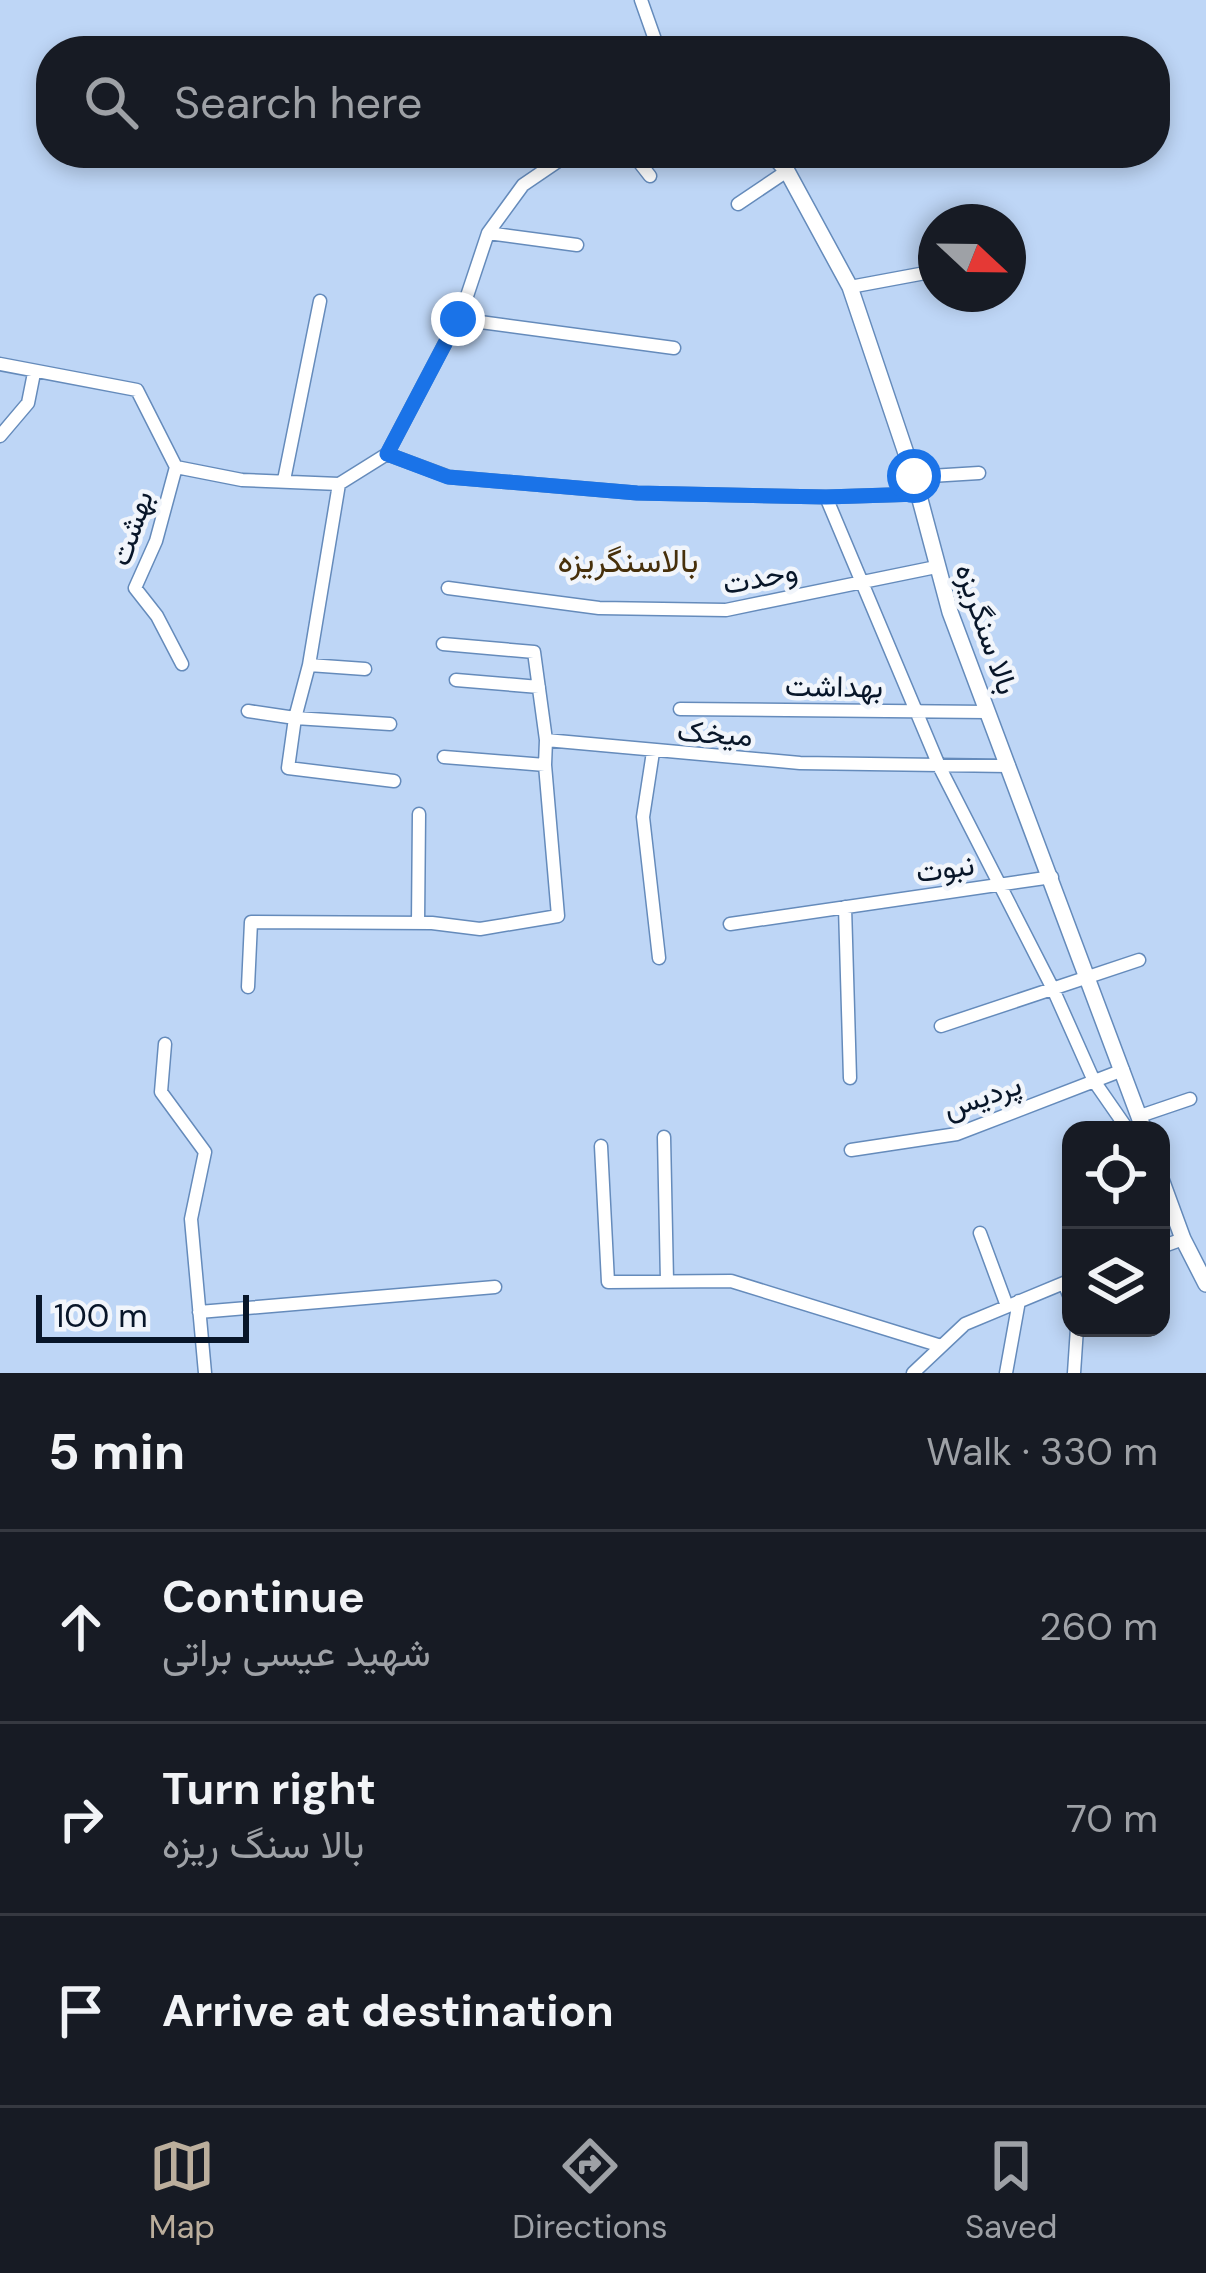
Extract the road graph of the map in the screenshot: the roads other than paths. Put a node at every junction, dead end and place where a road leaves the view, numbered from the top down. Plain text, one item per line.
1 (641, 0) edge
2 (654, 36) edge
3 (548, 168) edge
4 (644, 168) edge
5 (784, 168) edge
6 (787, 171) junction
7 (650, 176) dead end
8 (738, 204) dead end
9 (488, 233) junction
10 (577, 245) dead end
11 (918, 274) edge
12 (850, 287) junction
13 (320, 301) dead end
14 (458, 319) junction
15 (674, 348) dead end
16 (0, 364) edge
17 (34, 373) junction
18 (0, 436) edge
19 (387, 454) junction
20 (176, 467) junction
21 (979, 473) dead end
22 (914, 476) junction
23 (284, 480) junction
24 (339, 484) junction
25 (920, 494) junction
26 (826, 497) junction
27 (936, 567) junction
28 (861, 580) junction
29 (448, 588) dead end
30 (443, 644) dead end
31 (182, 664) dead end
32 (309, 665) junction
33 (365, 669) dead end
34 (456, 680) dead end
35 (539, 687) junction
36 (680, 709) dead end
37 (248, 711) dead end
38 (916, 711) junction
39 (987, 712) junction
40 (295, 718) junction
41 (390, 724) dead end
42 (546, 740) junction
43 (652, 752) junction
44 (444, 758) dead end
45 (545, 765) junction
46 (1009, 766) junction
47 (940, 768) junction
48 (394, 782) dead end
49 (419, 814) dead end
50 (1052, 877) junction
51 (1001, 884) junction
52 (844, 907) junction
53 (418, 923) junction
54 (730, 924) dead end
55 (659, 958) dead end
56 (1139, 960) dead end
57 (1089, 977) junction
58 (248, 987) dead end
59 (1053, 989) junction
60 (941, 1026) dead end
61 (165, 1044) dead end
62 (1123, 1070) junction
63 (850, 1078) dead end
64 (1094, 1081) junction
65 (1190, 1099) dead end
66 (1122, 1121) edge
67 (1141, 1121) edge
68 (1146, 1121) edge
69 (664, 1137) dead end
70 (601, 1146) dead end
71 (851, 1150) dead end
72 (1170, 1204) edge
73 (980, 1232) dead end
74 (1183, 1239) junction
75 (1170, 1244) edge
76 (667, 1281) junction
77 (1206, 1283) edge
78 (1062, 1284) edge
79 (495, 1286) dead end
80 (1013, 1304) junction
81 (199, 1312) junction
82 (1076, 1337) edge
83 (941, 1346) junction
84 (205, 1373) edge
85 (913, 1373) edge
86 (1006, 1373) edge
87 (1074, 1373) edge

1 - 2 street
3 - 9 street
4 - 7 street
5 - 6 street, بالا سنگریزه
6 - 8 street
6 - 12 street, بالا سنگریزه
9 - 10 street
9 - 14 street
11 - 12 street
12 - 22 street, بالا سنگریزه
13 - 23 street
14 - 15 street
14 - 19 street
16 - 17 street
17 - 18 street
17 - 20 street
19 - 24 street
19 - 26 street
20 - 23 street
20 - 31 street, بهشت
21 - 22 street
22 - 25 street, بالا سنگریزه
23 - 24 street
24 - 32 street
25 - 26 street
25 - 27 street, بالا سنگریزه
26 - 28 street
27 - 28 street, وحدت
27 - 39 street, بالا سنگریزه
28 - 29 street, وحدت
28 - 38 street
30 - 35 street
32 - 33 street
32 - 40 street
34 - 35 street
35 - 42 street
36 - 38 street, بهداشت
37 - 40 street
38 - 39 street, بهداشت
38 - 47 street
39 - 46 street, بالا سنگریزه
40 - 41 street
40 - 48 street
42 - 43 street, میخک
42 - 45 street
43 - 47 street, میخک
43 - 55 street
44 - 45 street
45 - 53 street
46 - 47 street, میخک
46 - 50 street, بالا سنگریزه
47 - 51 street
49 - 53 street
50 - 51 street, نبوت
50 - 57 street, بالا سنگریزه
51 - 52 street, نبوت
51 - 59 street
52 - 54 street, نبوت
52 - 63 street
53 - 58 street
56 - 57 street
57 - 59 street
57 - 62 street, بالا سنگریزه
59 - 60 street
59 - 64 street
61 - 81 street
62 - 64 street, پردیس
62 - 67 street, بالا سنگریزه
64 - 66 street
64 - 71 street, پردیس
65 - 68 street
69 - 76 street
70 - 76 street
72 - 74 street
73 - 80 street
74 - 75 street
74 - 77 street
76 - 83 street
78 - 80 street
79 - 81 street
80 - 83 street
80 - 86 street
81 - 84 street
82 - 87 street
83 - 85 street

